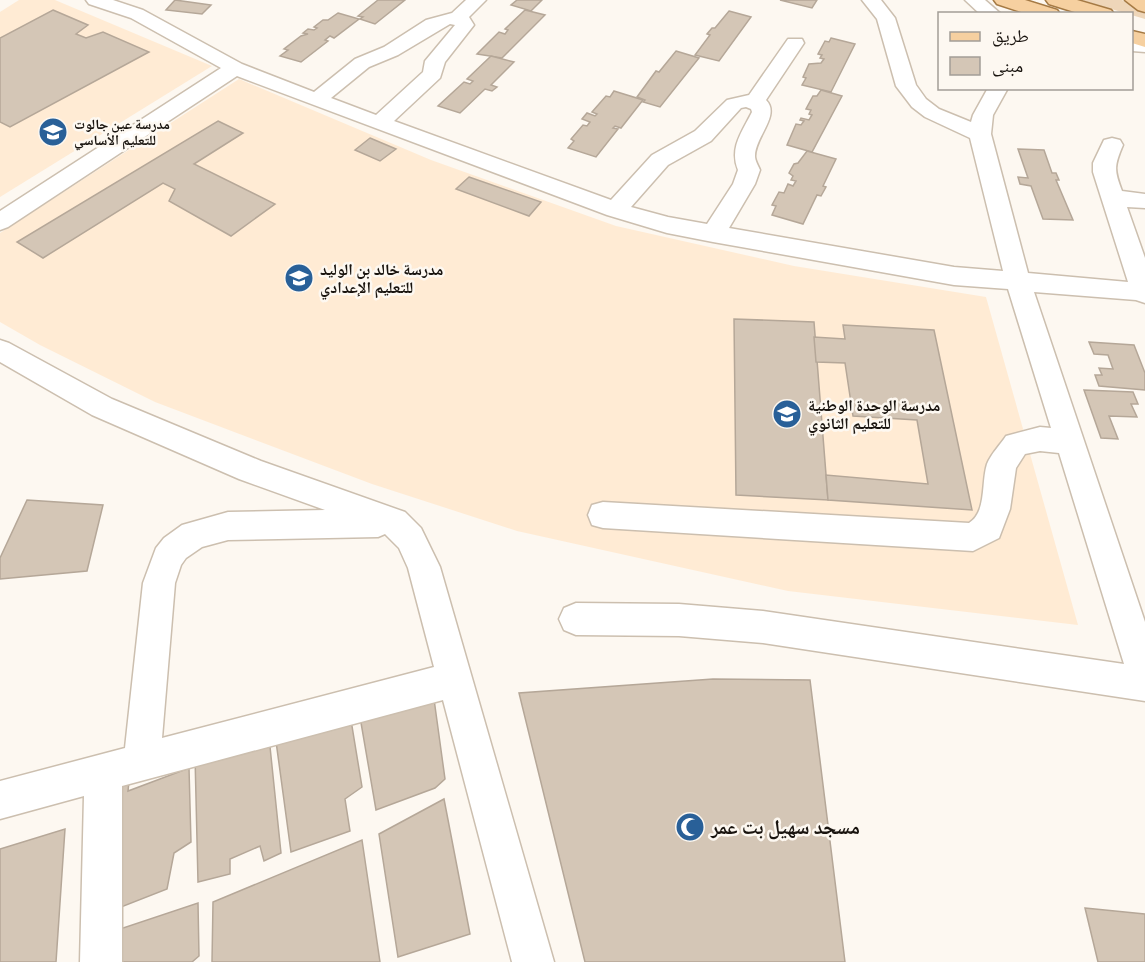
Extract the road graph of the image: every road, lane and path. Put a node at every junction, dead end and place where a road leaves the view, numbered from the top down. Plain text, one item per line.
1 (477, 0) edge
2 (871, 0) edge
3 (974, 0) edge
4 (1004, 0) edge
5 (1056, 0) edge
6 (1135, 0) edge
7 (105, 1) edge
8 (1145, 6) edge
9 (144, 7) edge
10 (989, 12) edge
11 (1043, 12) edge
12 (1097, 12) edge
13 (457, 18) junction
14 (795, 43) dead end
15 (235, 68) junction
16 (997, 90) edge
17 (317, 100) junction
18 (754, 102) junction
19 (379, 123) junction
20 (980, 134) junction
21 (1112, 145) dead end
22 (1113, 198) junction
23 (1145, 201) edge
24 (615, 210) junction
25 (0, 222) edge
26 (713, 234) junction
27 (1018, 282) junction
28 (1145, 292) edge
29 (0, 351) edge
30 (1069, 442) junction
31 (603, 515) dead end
32 (394, 522) junction
33 (576, 619) dead end
34 (1145, 674) edge
35 (455, 679) junction
36 (1145, 684) edge
37 (142, 761) junction
38 (103, 771) junction
39 (0, 800) edge
40 (101, 962) edge
41 (533, 962) edge

1 - 13 street
2 - 20 street
3 - 10 street
4 - 11 main road
5 - 12 main road
6 - 8 main road
7 - 9 street
9 - 15 street
13 - 17 street
13 - 19 street
14 - 18 street
15 - 17 street
15 - 25 street
16 - 20 street
17 - 19 street
18 - 24 street
18 - 26 street
19 - 24 street
20 - 27 street
21 - 22 street
22 - 23 street
22 - 28 street
24 - 26 street
26 - 27 street
27 - 28 street
27 - 30 street
29 - 32 street
30 - 31 street
30 - 34 street
32 - 35 street
32 - 37 street
33 - 36 street
35 - 37 street
35 - 41 street
37 - 38 street
38 - 39 street
38 - 40 street

